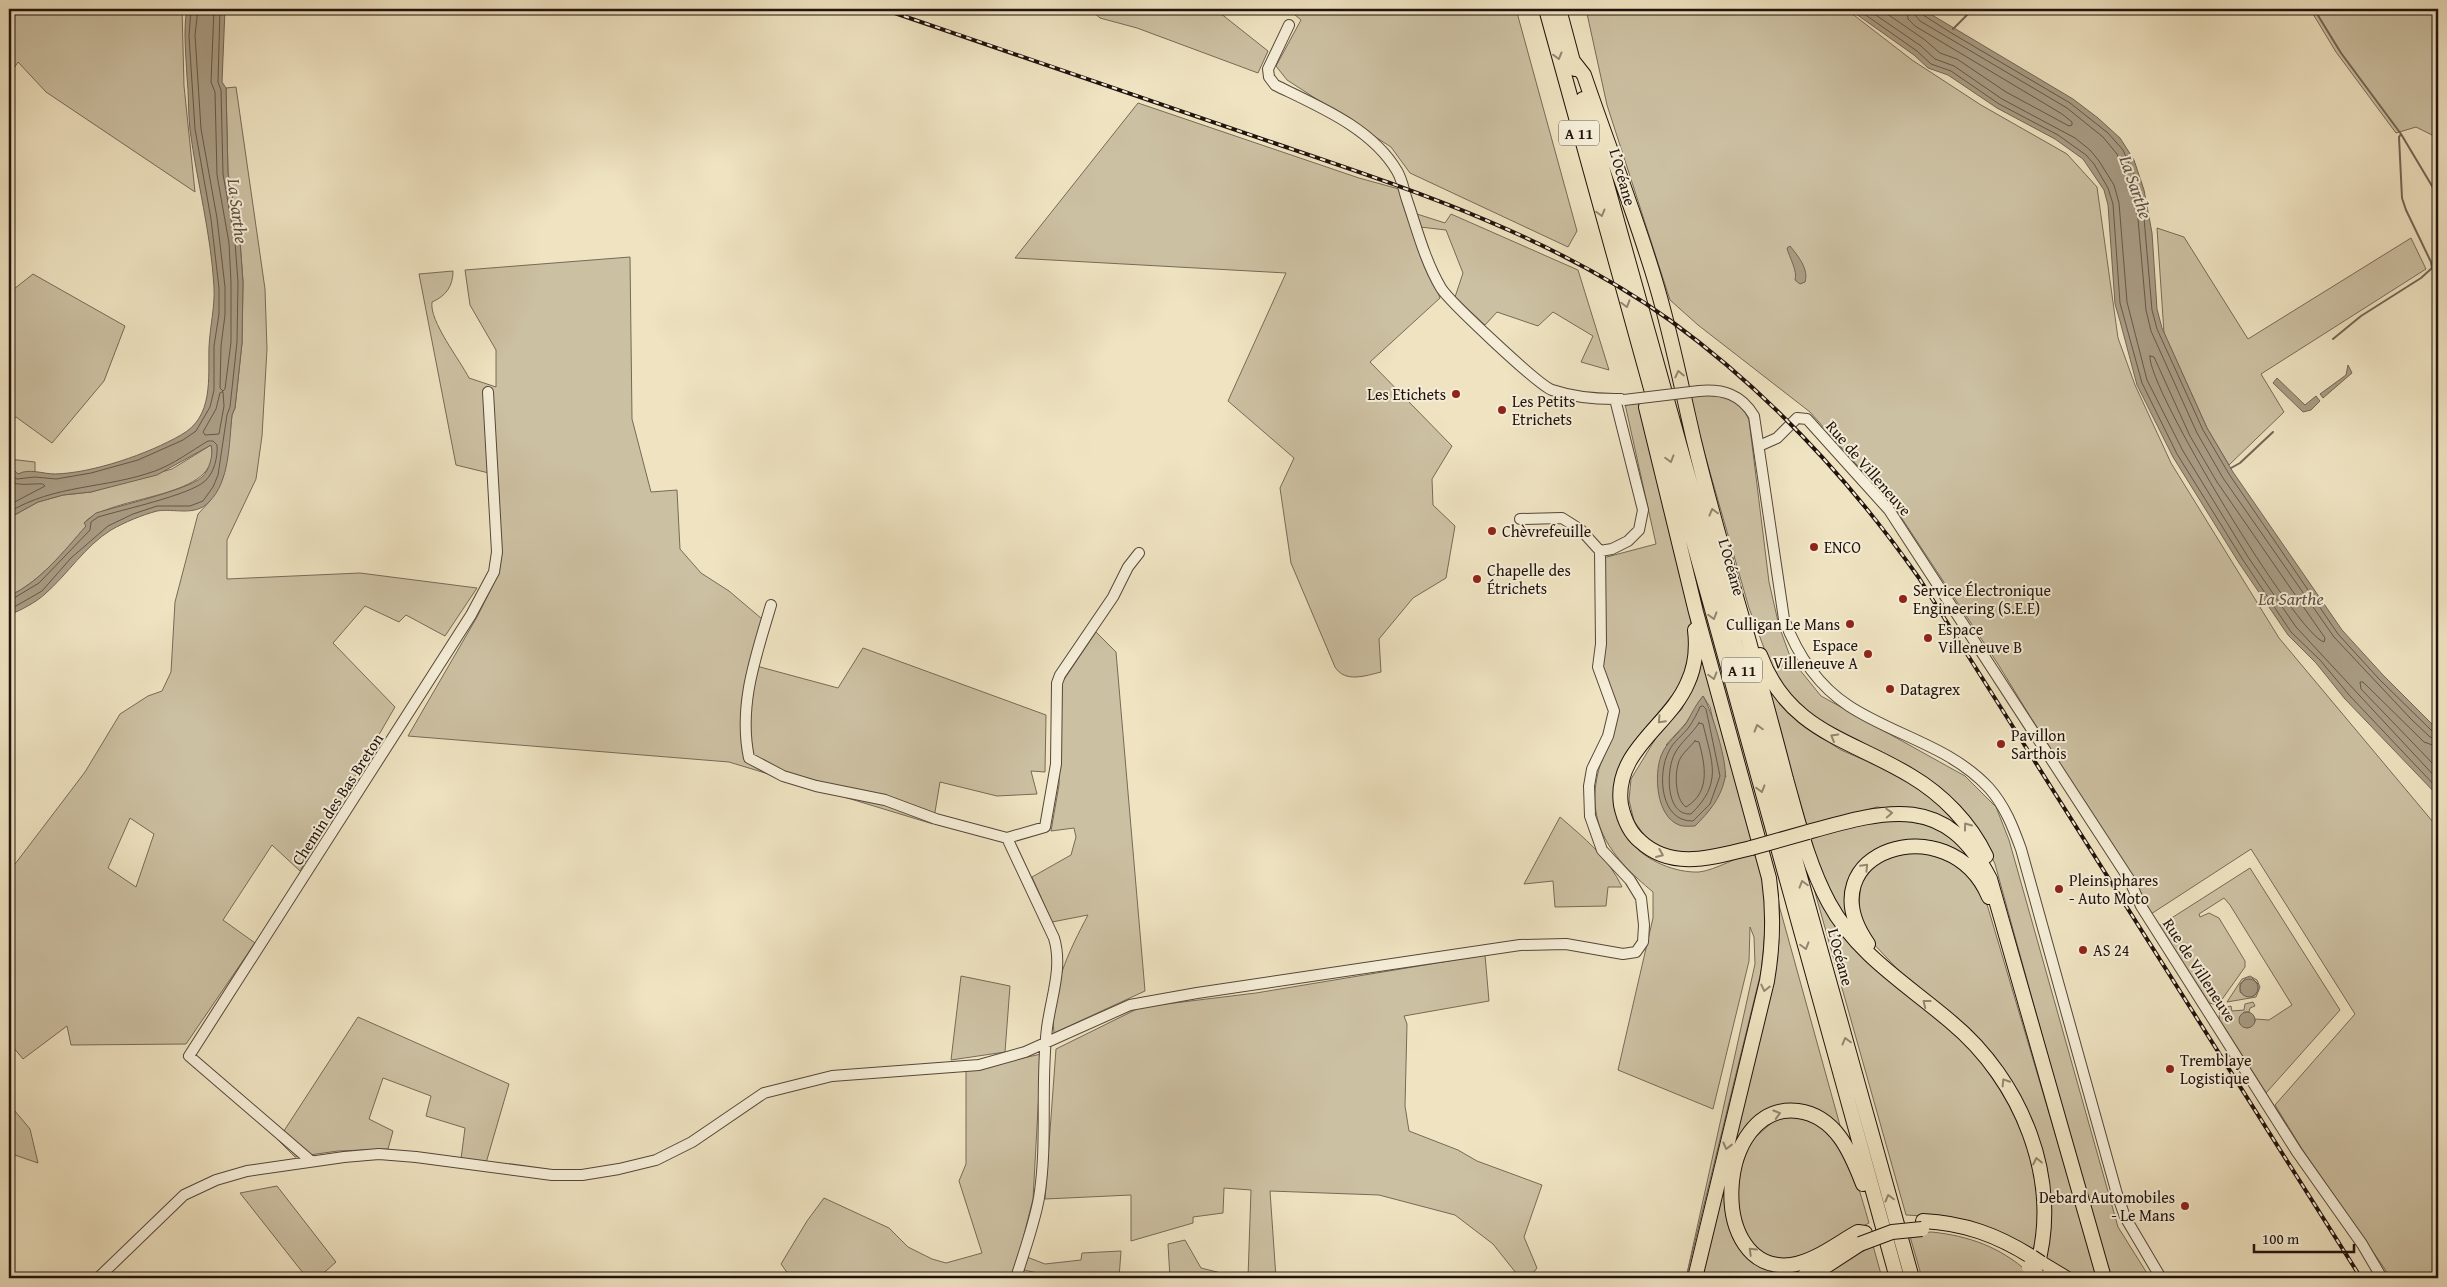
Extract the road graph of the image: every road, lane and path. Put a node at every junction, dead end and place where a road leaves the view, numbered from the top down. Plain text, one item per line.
1 (1546, 9) edge
2 (1559, 9) edge
3 (1289, 25) dead end
4 (1573, 61) junction
5 (1642, 362) junction
6 (488, 392) dead end
7 (1620, 399) junction
8 (1759, 446) junction
9 (1520, 519) dead end
10 (1600, 551) junction
11 (1139, 553) dead end
12 (1726, 559) junction
13 (771, 605) dead end
14 (1696, 612) junction
15 (1007, 838) junction
16 (1902, 983) junction
17 (2026, 1004) junction
18 (1047, 1042) junction
19 (311, 1161) junction
20 (1860, 1236) junction
21 (1890, 1254) junction
22 (2035, 1270) edge
23 (98, 1278) edge
24 (1016, 1278) edge
25 (1695, 1278) edge
26 (1802, 1278) edge
27 (1811, 1278) edge
28 (1897, 1278) edge
29 (1912, 1278) edge
30 (2066, 1278) edge
31 (2104, 1278) edge
32 (2161, 1278) edge
33 (2382, 1278) edge

1 -> 5 highway, L’Océane / A 11
2 - 4 highway, L’Océane / A 11
3 - 7 street
12 -> 4 highway
29 -> 4 highway, L’Océane / A 11
5 - 14 highway
5 -> 21 highway, L’Océane / A 11
6 - 19 street, Chemin des Bas Breton
7 - 8 street, bridge
7 - 10 street
8 - 32 street
8 - 33 street, Rue de Villeneuve
9 - 10 street
10 - 18 street
11 - 15 street
12 - 16 highway
17 -> 12 highway
13 - 15 street
14 -> 17 highway, bridge
14 -> 25 highway
15 - 18 street
16 -> 17 highway
22 -> 16 highway
17 - 31 highway
18 - 19 street
18 - 24 street
19 - 23 street
20 -> 21 highway
20 - 22 highway, bridge
20 - 26 highway
20 - 27 highway
21 - 28 highway, L’Océane / A 11
22 - 30 highway

